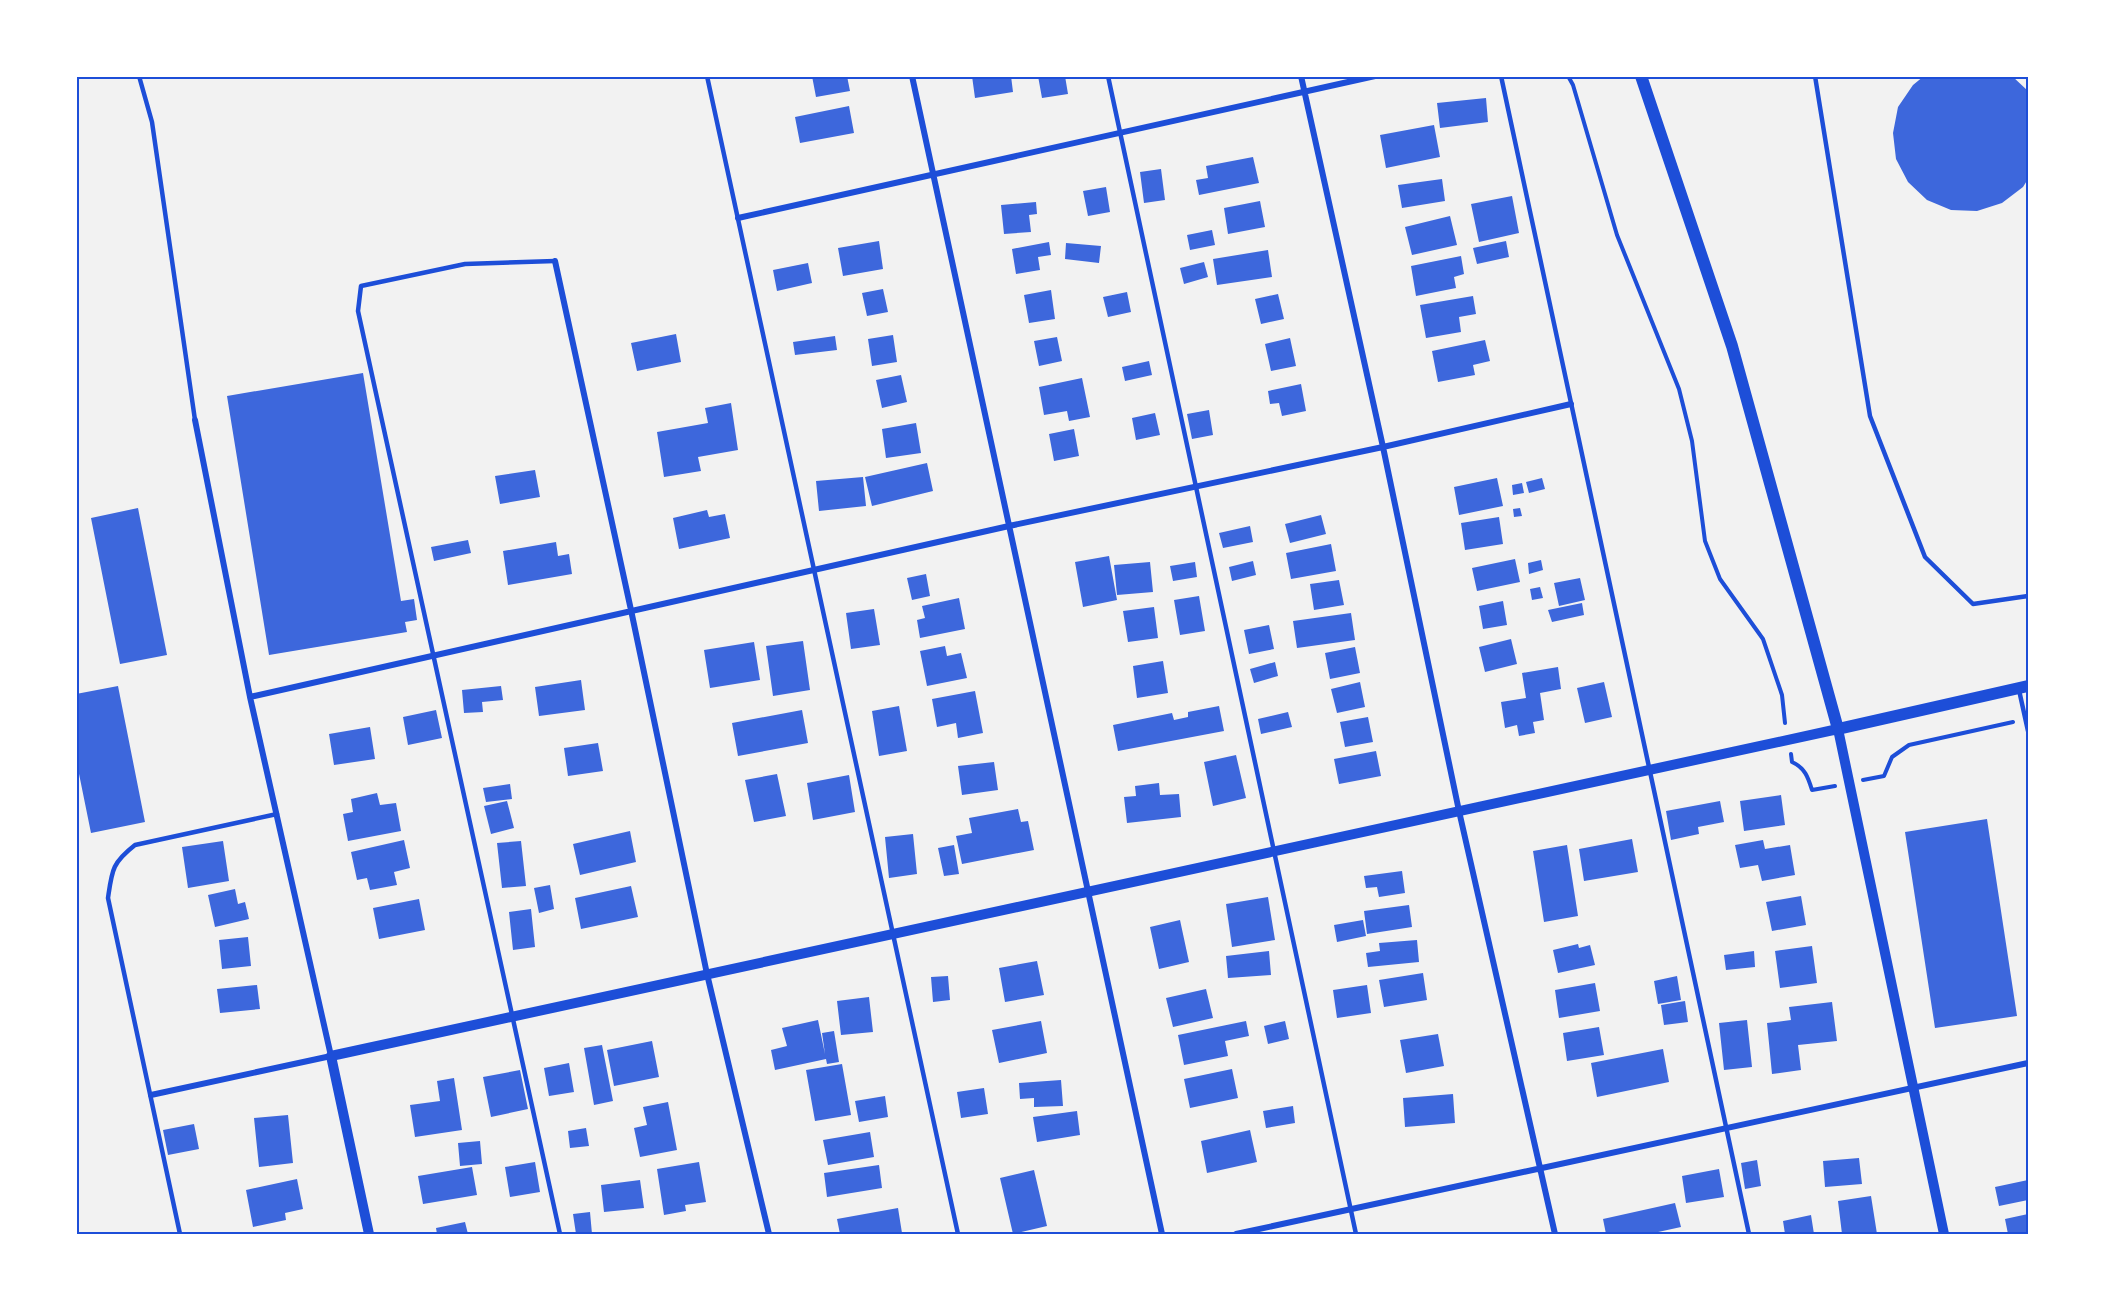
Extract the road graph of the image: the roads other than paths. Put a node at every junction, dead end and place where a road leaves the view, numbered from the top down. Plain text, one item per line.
1 (139, 76) edge
2 (707, 76) edge
3 (912, 76) edge
4 (1108, 76) edge
5 (1301, 76) edge
6 (1375, 76) edge
7 (1501, 76) edge
8 (1641, 76) edge
9 (1815, 76) edge
10 (1304, 92) junction
11 (1120, 133) junction
12 (933, 174) junction
13 (738, 218) junction
14 (555, 261) joint
15 (1571, 404) junction
16 (195, 420) joint
17 (1383, 447) junction
18 (1196, 486) junction
19 (1009, 526) junction
20 (814, 569) junction
21 (2028, 596) edge
22 (631, 610) junction
23 (433, 655) junction
24 (2023, 687) edge
25 (250, 697) junction
26 (1838, 729) junction
27 (2028, 731) edge
28 (1649, 770) junction
29 (1458, 811) junction
30 (277, 814) junction
31 (1274, 851) junction
32 (1088, 892) junction
33 (892, 934) junction
34 (707, 974) junction
35 (512, 1017) junction
36 (331, 1056) junction
37 (2028, 1063) edge
38 (1912, 1088) junction
39 (151, 1095) junction
40 (1726, 1128) junction
41 (1540, 1169) junction
42 (1351, 1209) junction
43 (180, 1234) edge
44 (369, 1234) edge
45 (560, 1234) edge
46 (769, 1234) edge
47 (957, 1234) edge
48 (1162, 1234) edge
49 (1236, 1234) edge
50 (1356, 1234) edge
51 (1555, 1234) edge
52 (1749, 1234) edge
53 (1944, 1234) edge

1 - 16 lane
2 - 13 lane
3 - 12 street
4 - 11 lane
5 - 10 street
6 - 10 street
7 - 15 lane
8 - 26 main road
9 - 21 lane
10 - 11 street
10 - 17 street
11 - 12 street
11 - 18 lane
12 - 13 street
12 - 19 street
13 - 20 lane
14 - 22 street
14 - 23 lane
15 - 17 street
15 - 28 lane
16 - 25 street
17 - 18 street
17 - 29 street
18 - 19 street
18 - 31 lane
19 - 20 street
19 - 32 street
20 - 22 street
20 - 33 lane
22 - 23 street
22 - 34 street
23 - 25 street
23 - 35 lane
24 - 26 main road
24 - 27 lane
25 - 30 street
26 - 28 street
26 - 38 street
28 - 29 street
28 - 40 lane
29 - 31 street
29 - 41 street
30 - 36 street
30 - 39 lane
31 - 32 street
31 - 42 lane
32 - 33 street
32 - 48 street
33 - 34 street
33 - 47 lane
34 - 35 street
34 - 46 street
35 - 36 street
35 - 45 lane
36 - 39 street
36 - 44 street
37 - 38 street
38 - 40 street
38 - 53 street
39 - 43 lane
40 - 41 street
40 - 52 lane
41 - 42 street
41 - 51 street
42 - 49 street
42 - 50 lane

